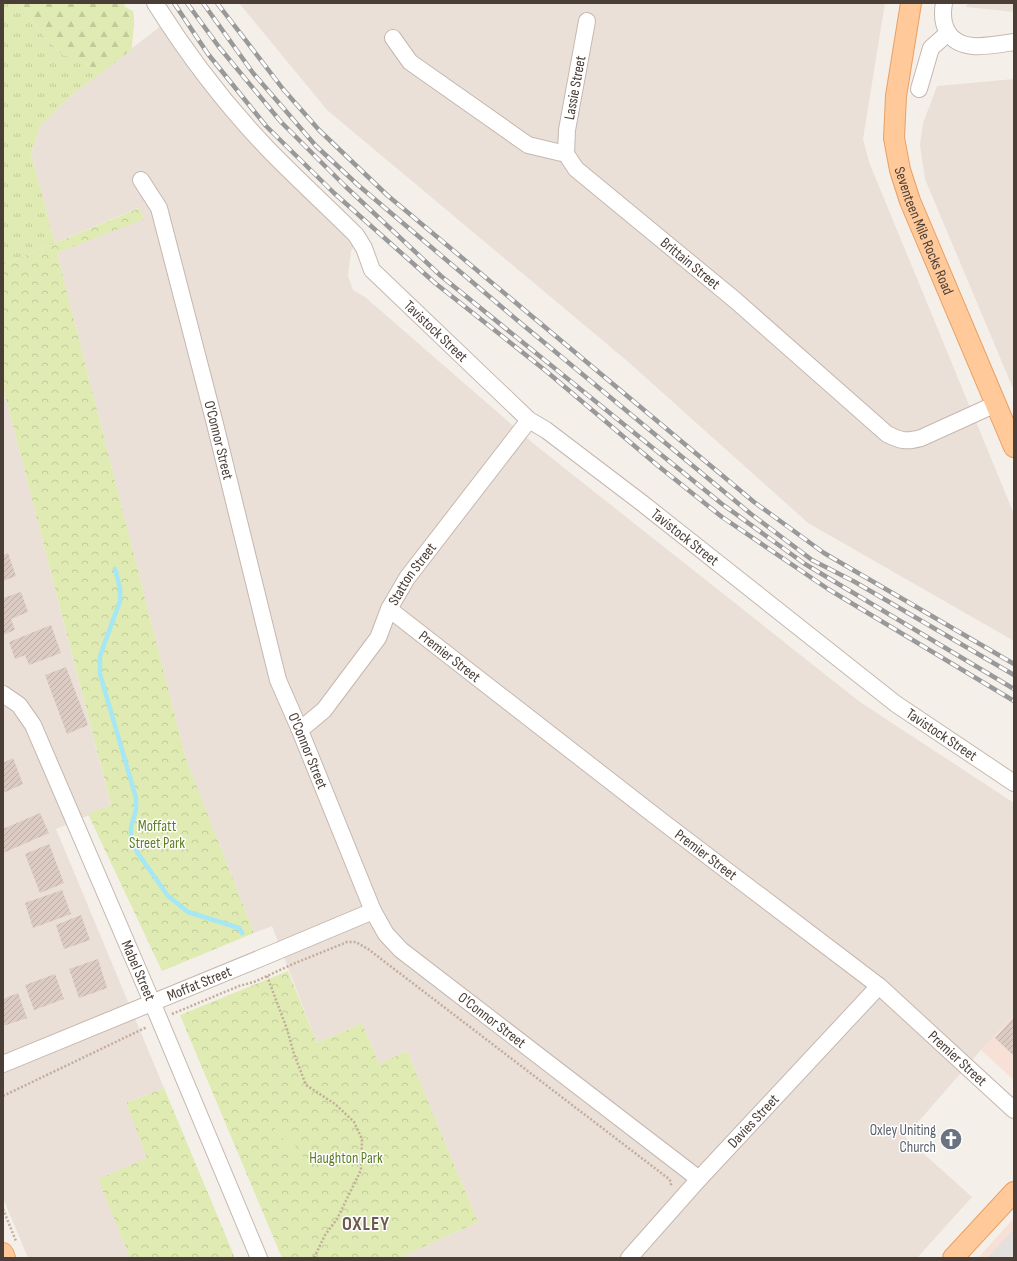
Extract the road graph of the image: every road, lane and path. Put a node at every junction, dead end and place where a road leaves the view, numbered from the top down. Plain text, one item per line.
1 (155, 3) edge
2 (910, 3) edge
3 (944, 3) edge
4 (587, 21) dead end
5 (948, 33) junction
6 (393, 38) dead end
7 (1014, 42) edge
8 (918, 89) dead end
9 (566, 154) junction
10 (140, 180) dead end
11 (996, 404) junction
12 (529, 420) junction
13 (1014, 445) edge
14 (389, 609) junction
15 (3, 694) edge
16 (299, 728) junction
17 (1014, 783) edge
18 (373, 911) junction
19 (261, 958) junction
20 (268, 976) junction
21 (879, 986) junction
22 (152, 1002) junction
23 (159, 1021) junction
24 (3, 1064) edge
25 (3, 1096) edge
26 (1014, 1110) edge
27 (699, 1179) junction
28 (1013, 1196) edge
29 (680, 1201) junction
30 (3, 1209) edge
31 (8, 1252) edge
32 (259, 1258) edge
33 (314, 1258) edge
34 (629, 1258) edge
35 (953, 1258) edge

1 - 12 street, Tavistock Street
2 - 11 main road, Seventeen Mile Rocks Road
3 - 5 street
4 - 9 street, Lassie Street
5 - 7 street
5 - 8 street
6 - 9 street
9 - 11 street, Brittain Street
10 - 16 street, O'Connor Street
11 - 13 main road, Seventeen Mile Rocks Road
12 - 14 street, Statton Street
12 - 17 street, Tavistock Street
14 - 16 street, Statton Street
14 - 21 street, Premier Street
15 - 22 street, Mabel Street
16 - 18 street, O'Connor Street
18 - 19 street, Moffat Street
18 - 27 street, O'Connor Street
19 - 20 path
19 - 22 street, Moffat Street
20 - 23 path
20 - 29 path
20 - 33 path
21 - 26 street, Premier Street
21 - 27 street, Davies Street
22 - 23 street, Mabel Street
22 - 24 street, Moffat Street
23 - 25 path
23 - 32 street, Mabel Street
27 - 29 street, Davies Street
28 - 35 main road
29 - 34 street, Davies Street
30 - 31 path

